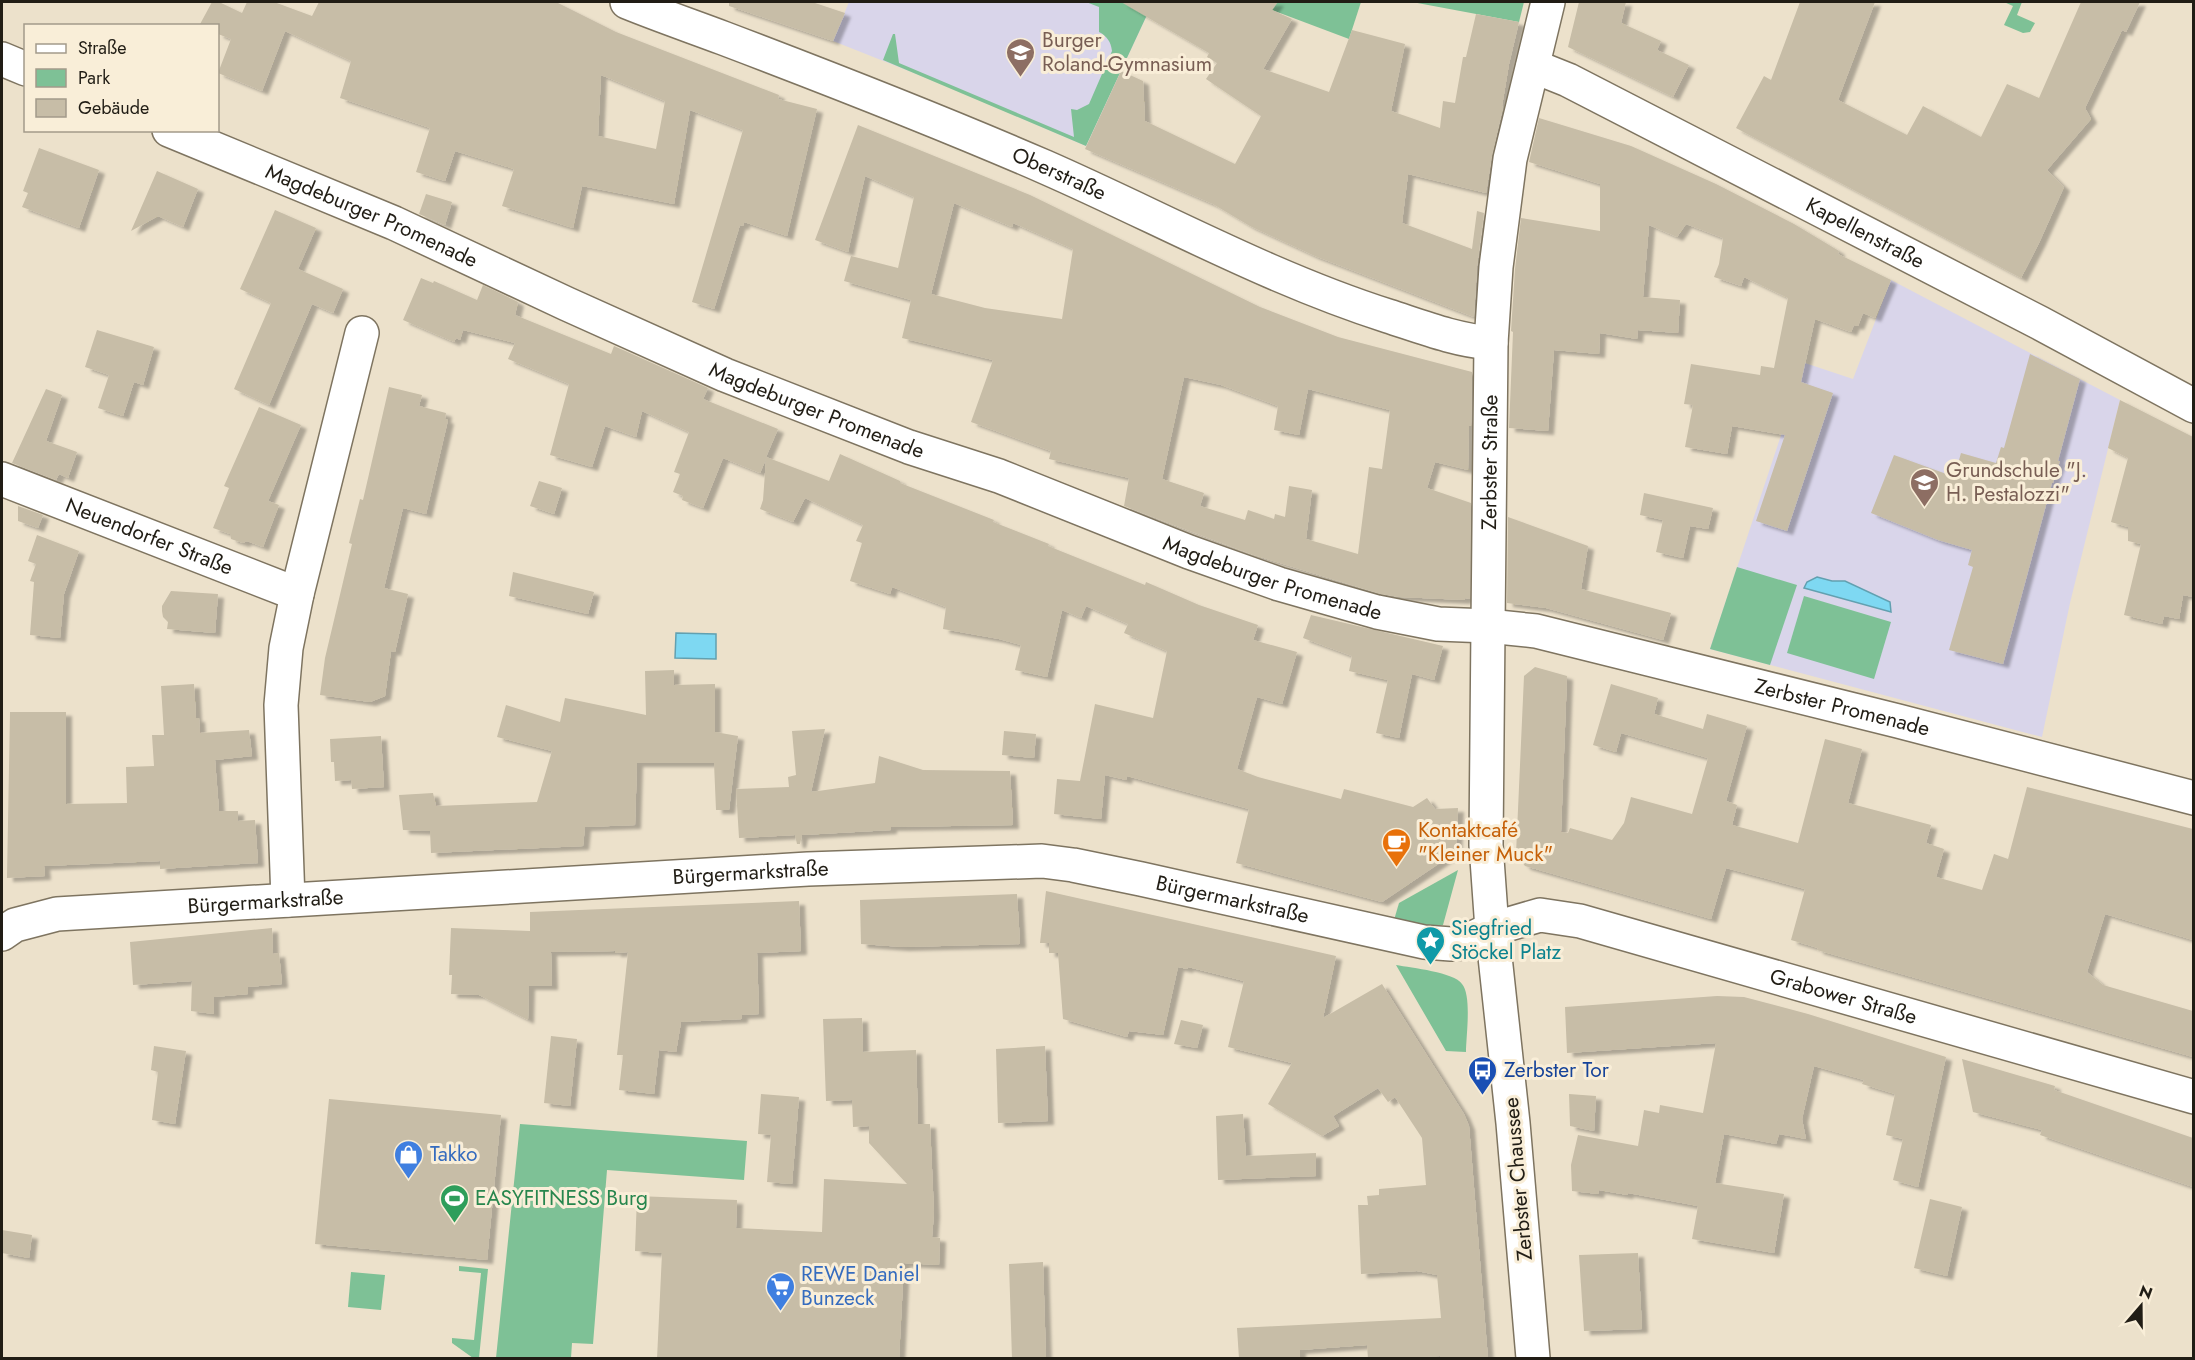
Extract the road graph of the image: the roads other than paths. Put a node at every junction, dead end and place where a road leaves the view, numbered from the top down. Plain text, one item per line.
1 (1548, 2) edge
2 (636, 3) edge
3 (2, 59) edge
4 (1533, 66) junction
5 (24, 68) edge
6 (174, 132) edge
7 (362, 333) dead end
8 (1491, 344) junction
9 (2193, 406) edge
10 (2, 478) edge
11 (297, 594) junction
12 (1488, 626) junction
13 (2193, 798) edge
14 (288, 900) junction
15 (1492, 929) junction
16 (2, 934) edge
17 (2193, 1097) edge
18 (1533, 1359) edge

1 - 4 street, Zerbster Straße
2 - 8 street, Oberstraße
3 - 5 street
4 - 8 street, Zerbster Straße
4 - 9 street, Kapellenstraße
6 - 12 street, Magdeburger Promenade
7 - 11 street
8 - 12 street, Zerbster Straße
10 - 11 street, Neuendorfer Straße
11 - 14 street
12 - 13 street, Zerbster Promenade
12 - 15 street, Zerbster Straße
14 - 15 street, Bürgermarkstraße
14 - 16 street, Bürgermarkstraße
15 - 17 street, Grabower Straße
15 - 18 street, Zerbster Chaussee

